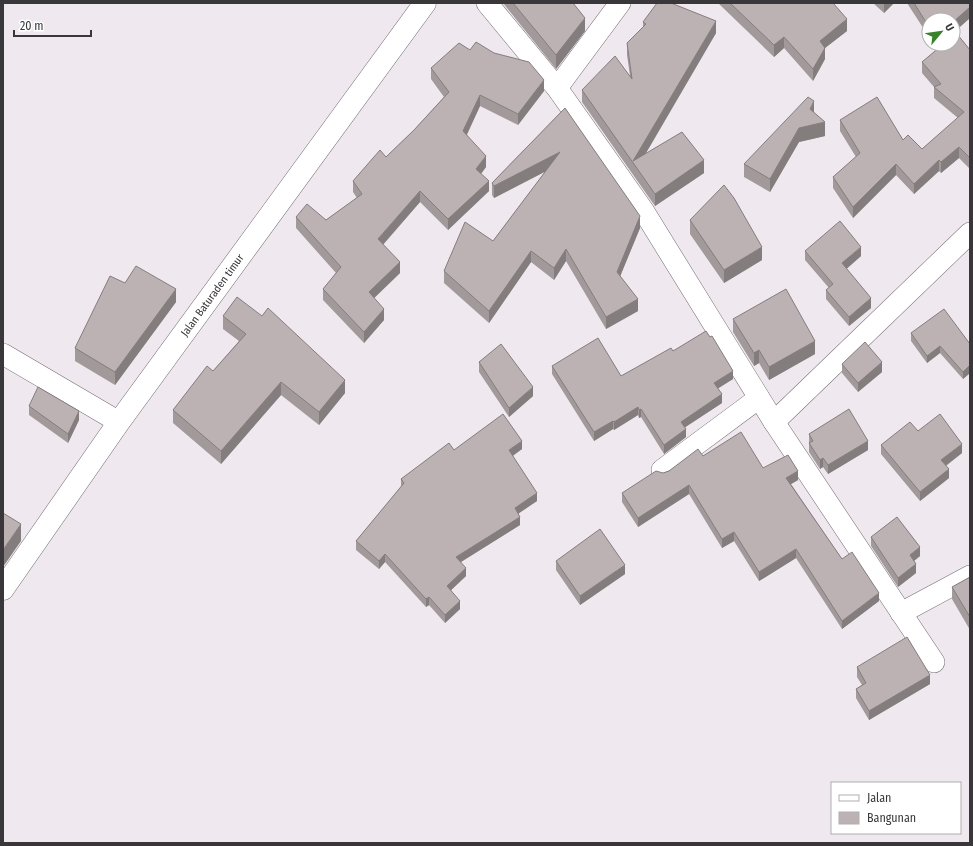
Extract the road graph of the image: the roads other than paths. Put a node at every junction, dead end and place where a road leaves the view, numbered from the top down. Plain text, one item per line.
1 (425, 3) edge
2 (487, 3) edge
3 (620, 3) edge
4 (557, 88) junction
5 (967, 242) edge
6 (3, 354) edge
7 (760, 398) junction
8 (119, 422) junction
9 (774, 422) junction
10 (662, 470) dead end
11 (970, 576) edge
12 (3, 589) edge
13 (901, 613) junction
14 (934, 662) dead end

1 - 8 main road, Jalan Baturaden timur
2 - 4 street
3 - 4 street
4 - 7 street
5 - 9 street
6 - 8 street
7 - 9 street
7 - 10 street
8 - 12 main road, Jalan Baturaden timur
9 - 13 street
11 - 13 street
13 - 14 street

